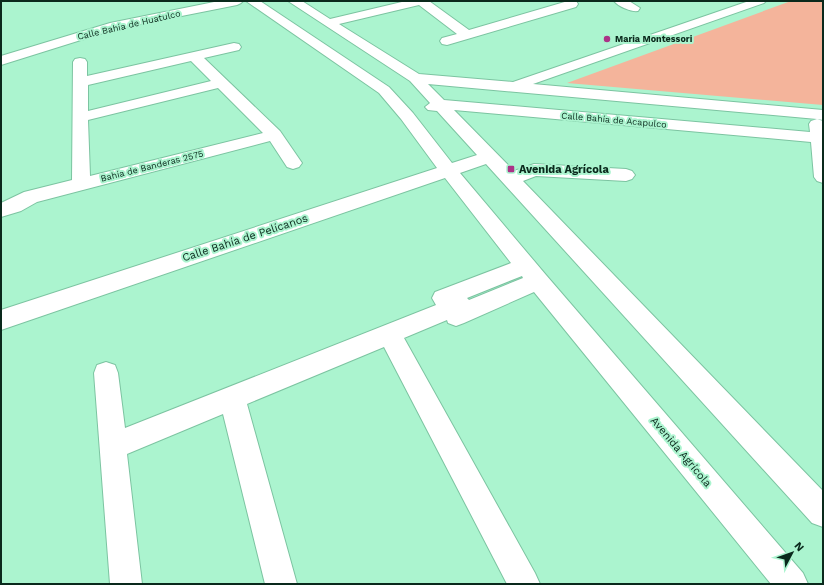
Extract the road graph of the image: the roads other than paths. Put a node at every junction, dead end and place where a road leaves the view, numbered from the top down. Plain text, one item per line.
1 (236, 1) edge
2 (252, 1) edge
3 (294, 1) edge
4 (620, 1) edge
5 (760, 1) edge
6 (423, 3) edge
7 (572, 4) dead end
8 (528, 5) dead end
9 (634, 8) dead end
10 (542, 13) junction
11 (332, 25) junction
12 (467, 35) junction
13 (447, 41) dead end
14 (234, 47) dead end
15 (194, 56) junction
16 (1, 61) edge
17 (80, 62) dead end
18 (415, 78) junction
19 (81, 82) junction
20 (221, 83) junction
21 (513, 87) junction
22 (440, 104) junction
23 (820, 115) edge
24 (407, 116) junction
25 (81, 117) junction
26 (274, 135) junction
27 (820, 138) edge
28 (489, 156) junction
29 (293, 163) dead end
30 (448, 170) junction
31 (626, 175) dead end
32 (823, 177) edge
33 (510, 180) junction
34 (81, 184) junction
35 (1, 197) edge
36 (31, 197) junction
37 (1, 210) edge
38 (532, 274) junction
39 (1, 320) edge
40 (389, 334) junction
41 (106, 373) dead end
42 (232, 398) junction
43 (113, 446) junction
44 (823, 512) edge
45 (520, 583) edge
46 (126, 584) edge
47 (281, 584) edge
48 (792, 584) edge

1 - 16 street, Calle Bahía de Huatulco
2 - 24 street, Avenida Agrícola
3 - 11 street
4 - 9 street
5 - 21 street
6 - 11 street
6 - 12 street
7 - 10 street
8 - 10 street
10 - 12 street
11 - 18 street
12 - 13 street
14 - 15 street
15 - 19 street
15 - 20 street
17 - 19 street
18 - 21 street
18 - 22 street
19 - 25 street
20 - 25 street
20 - 26 street
21 - 23 street
22 - 24 street, Calle Bahía de Acapulco
22 - 27 street, Calle Bahía de Acapulco
22 - 28 street
23 - 27 street
24 - 30 street, Avenida Agrícola
25 - 34 street
26 - 29 street
26 - 34 street, Bahía de Banderas 2575
27 - 32 street
28 - 30 street, Calle Bahía de Pelícanos
28 - 33 street
30 - 38 street, Avenida Agrícola
30 - 39 street, Calle Bahía de Pelícanos
31 - 33 street
33 - 44 street
34 - 36 street, Bahía de Banderas 2575
35 - 36 street, Bahía de Banderas 2575
36 - 37 street, Bahía de Banderas 2575
38 - 40 street
38 - 48 street, Avenida Agrícola
40 - 42 street
40 - 45 street
41 - 43 street
42 - 43 street
42 - 47 street
43 - 46 street

